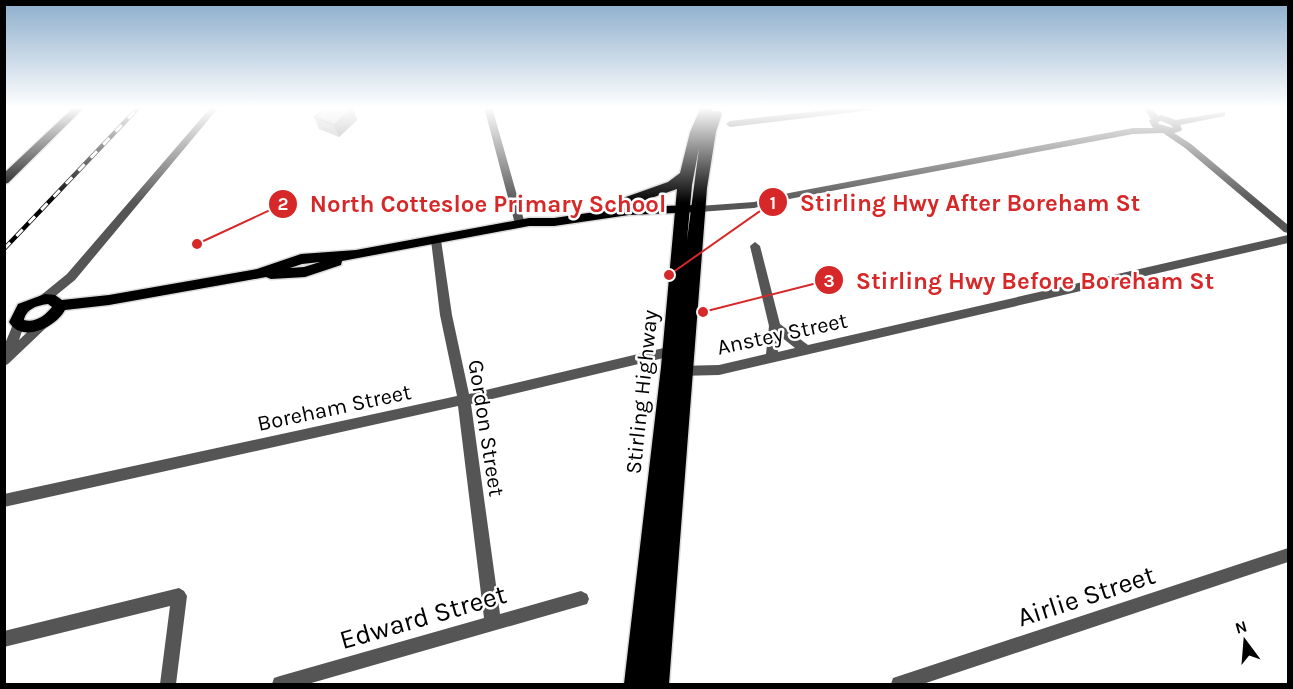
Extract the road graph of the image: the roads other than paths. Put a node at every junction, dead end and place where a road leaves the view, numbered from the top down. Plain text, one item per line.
1 (38, 139) edge
2 (47, 139) edge
3 (188, 139) edge
4 (498, 139) edge
5 (695, 139) edge
6 (707, 139) edge
7 (1090, 139) edge
8 (1178, 139) edge
9 (1184, 139) edge
10 (1188, 146) junction
11 (4, 170) edge
12 (687, 175) junction
13 (4, 180) edge
14 (628, 201) junction
15 (691, 204) junction
16 (525, 223) junction
17 (1288, 230) edge
18 (1288, 239) edge
19 (435, 240) junction
20 (755, 246) dead end
21 (55, 305) junction
22 (12, 318) edge
23 (44, 323) junction
24 (775, 326) junction
25 (806, 350) junction
26 (774, 357) junction
27 (5, 360) edge
28 (671, 362) junction
29 (464, 400) junction
30 (4, 501) edge
31 (1288, 555) edge
32 (581, 599) dead end
33 (493, 624) junction
34 (4, 639) edge
35 (168, 684) edge
36 (280, 684) edge
37 (636, 684) edge
38 (656, 684) edge
39 (899, 684) edge

1 - 11 main road
2 - 13 main road
3 - 21 street
4 - 16 street
5 - 12 highway, Stirling Highway
6 - 15 highway, Stirling Highway
7 - 15 street
8 - 10 street
9 - 10 street
10 - 17 street
12 - 14 highway
12 - 15 highway, Stirling Highway
14 - 15 main road
14 - 16 main road
15 - 16 main road
15 - 28 highway, Stirling Highway
16 - 19 main road
18 - 25 street, Anstey Street
19 - 21 main road
19 - 29 street, Gordon Street
20 - 24 street
21 - 22 main road
21 - 23 main road
22 - 23 main road
22 - 27 street
23 - 27 street
24 - 25 street
24 - 26 street
25 - 26 street, Anstey Street
26 - 28 street, Anstey Street
28 - 29 street, Boreham Street
28 - 37 highway, Stirling Highway
28 - 38 highway, Stirling Highway
29 - 30 street, Boreham Street
29 - 33 street, Gordon Street
31 - 39 street, Airlie Street
32 - 33 street, Edward Street
33 - 36 street, Edward Street
34 - 35 street

